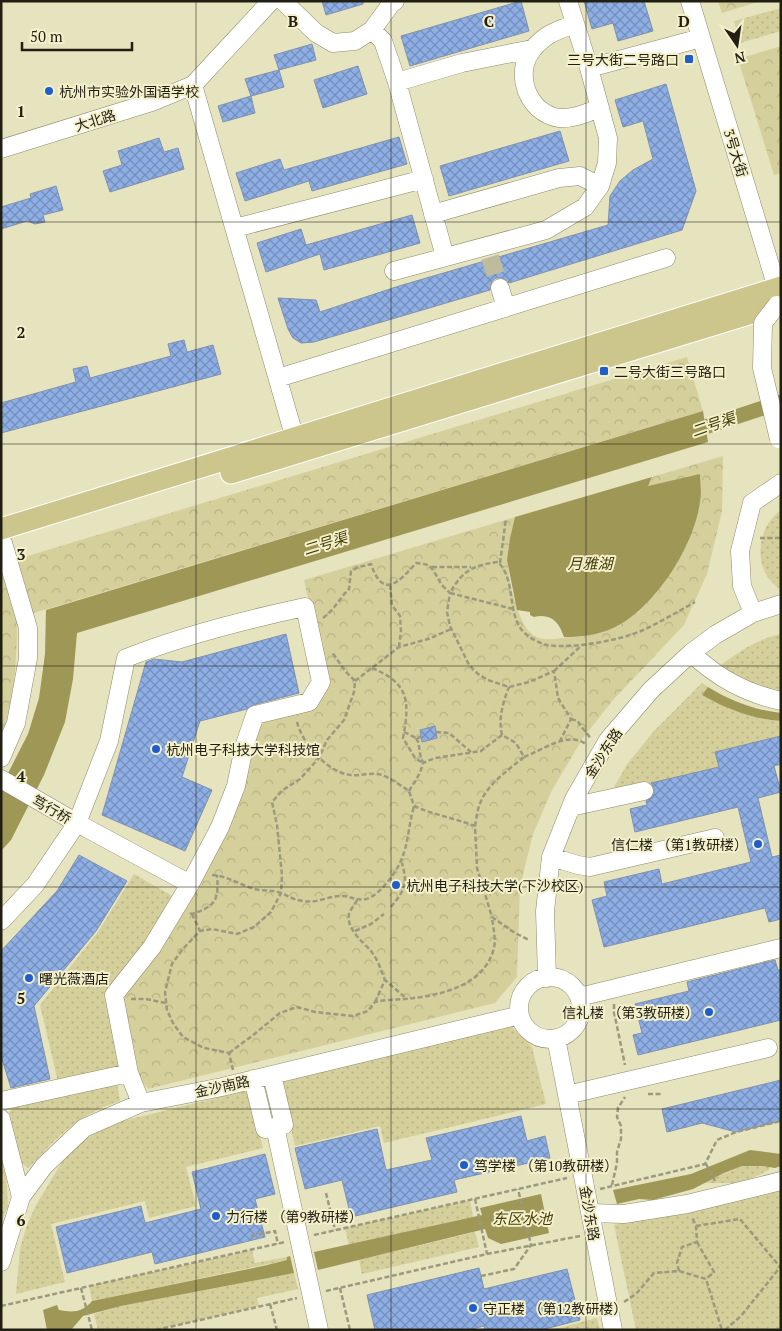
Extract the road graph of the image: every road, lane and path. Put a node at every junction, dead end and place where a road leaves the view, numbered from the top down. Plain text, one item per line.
1 (270, 1) edge
2 (283, 1) edge
3 (395, 1) edge
4 (568, 1) edge
5 (690, 1) edge
6 (575, 24) junction
7 (372, 30) junction
8 (701, 38) junction
9 (532, 49) junction
10 (589, 68) junction
11 (397, 82) junction
12 (193, 85) junction
13 (600, 108) junction
14 (1, 149) edge
15 (424, 179) junction
16 (600, 186) junction
17 (433, 214) junction
18 (235, 228) junction
19 (445, 257) junction
20 (666, 258) dead end
21 (394, 271) dead end
22 (500, 288) tunnel mouth
23 (779, 296) edge
24 (506, 308) junction
25 (278, 378) junction
26 (780, 442) edge
27 (297, 445) junction
28 (781, 483) edge
29 (506, 519) dead end
30 (744, 535) junction
31 (781, 538) edge
32 (2, 539) edge
33 (500, 563) junction
34 (432, 567) junction
35 (473, 568) junction
36 (390, 585) junction
37 (450, 593) junction
38 (695, 602) dead end
39 (781, 604) edge
40 (513, 609) junction
41 (753, 613) junction
42 (318, 622) dead end
43 (451, 629) junction
44 (583, 644) junction
45 (399, 647) junction
46 (330, 648) dead end
47 (691, 653) junction
48 (372, 668) junction
49 (554, 671) junction
50 (355, 681) junction
51 (509, 687) junction
52 (781, 701) edge
53 (293, 706) junction
54 (571, 719) junction
55 (404, 732) junction
56 (436, 732) dead end
57 (587, 732) dead end
58 (502, 735) junction
59 (421, 737) dead end
60 (416, 738) junction
61 (560, 741) junction
62 (471, 752) junction
63 (600, 755) junction
64 (524, 757) junction
65 (1, 758) edge
66 (319, 758) junction
67 (423, 763) junction
68 (1, 779) edge
69 (409, 790) junction
70 (644, 790) dead end
71 (414, 806) junction
72 (570, 807) junction
73 (77, 823) junction
74 (475, 826) junction
75 (715, 838) dead end
76 (551, 857) junction
77 (402, 862) junction
78 (199, 867) junction
79 (217, 875) junction
80 (190, 884) junction
81 (281, 893) junction
82 (358, 900) junction
83 (391, 907) dead end
84 (185, 909) junction
85 (384, 914) dead end
86 (492, 917) junction
87 (1, 920) edge
88 (200, 930) junction
89 (354, 931) junction
90 (515, 933) dead end
91 (781, 948) edge
92 (547, 978) junction
93 (385, 980) junction
94 (614, 988) junction
95 (579, 997) junction
96 (124, 998) dead end
97 (408, 999) junction
98 (375, 1002) junction
99 (166, 1003) junction
100 (520, 1015) junction
101 (556, 1038) junction
102 (768, 1048) dead end
103 (229, 1053) junction
104 (129, 1072) junction
105 (272, 1075) junction
106 (244, 1081) junction
107 (630, 1086) junction
108 (645, 1094) dead end
109 (661, 1094) dead end
110 (568, 1095) junction
111 (1, 1101) edge
112 (141, 1102) junction
113 (1, 1119) edge
114 (781, 1121) edge
115 (275, 1127) junction
116 (706, 1164) junction
117 (712, 1179) dead end
118 (781, 1181) edge
119 (612, 1186) junction
120 (518, 1189) dead end
121 (587, 1192) junction
122 (326, 1193) dead end
123 (21, 1197) junction
124 (475, 1199) dead end
125 (687, 1204) junction
126 (590, 1213) junction
127 (696, 1226) junction
128 (335, 1230) dead end
129 (594, 1233) junction
130 (252, 1236) dead end
131 (697, 1242) junction
132 (278, 1244) dead end
133 (531, 1245) junction
134 (487, 1254) junction
135 (1, 1262) edge
136 (780, 1267) edge
137 (679, 1271) junction
138 (481, 1276) dead end
139 (706, 1280) junction
140 (81, 1288) dead end
141 (340, 1288) junction
142 (311, 1294) junction
143 (270, 1304) junction
144 (621, 1304) dead end
145 (92, 1330) edge
146 (156, 1330) edge
147 (276, 1330) edge
148 (319, 1330) edge
149 (350, 1330) edge
150 (613, 1330) edge
151 (723, 1330) edge

1 - 12 street, 大北路
2 - 7 street
3 - 7 street
4 - 6 street
5 - 8 street, 3号大街
6 - 9 street
6 - 10 street
7 - 11 street
8 - 10 street
8 - 23 street, 3号大街
9 - 11 street
9 - 13 street
10 - 13 street
11 - 15 street
12 - 14 street, 大北路
12 - 18 street
13 - 16 street
15 - 17 street
15 - 18 street
16 - 17 street
16 - 19 street
17 - 19 street
18 - 25 street
19 - 21 street
20 - 24 street
22 - 24 street
23 - 26 street, bridge
23 - 27 main road
24 - 25 street
25 - 27 street
27 - 32 main road
28 - 30 street
29 - 33 path
30 - 31 path
30 - 41 street
32 - 65 street
33 - 35 path
33 - 40 path
34 - 35 path
34 - 36 path
34 - 37 path
35 - 37 path
36 - 42 path
36 - 45 path
37 - 40 path
37 - 43 path
38 - 44 path
39 - 41 street, 金沙东路
40 - 44 path
41 - 47 street, 金沙东路
43 - 45 path
43 - 51 path
44 - 49 path
45 - 48 path
46 - 50 path
47 - 52 street
47 - 63 street, 金沙东路
48 - 50 path
48 - 55 path
49 - 51 path
49 - 54 path
50 - 66 path
51 - 58 path
53 - 66 path
53 - 73 street
53 - 78 street
54 - 57 path
54 - 61 path
55 - 60 path
55 - 67 path
56 - 62 path
58 - 62 path
58 - 64 path
59 - 60 path
60 - 67 path
61 - 63 path
61 - 64 path
62 - 67 path
63 - 72 street, 金沙东路
64 - 74 path
66 - 69 path
66 - 81 path
67 - 69 path
68 - 73 street, 笃行桥
69 - 71 path
70 - 72 street
71 - 74 path
71 - 77 path
72 - 76 street, 金沙东路
73 - 80 street, 笃行桥
73 - 87 street
74 - 86 path
75 - 76 street
76 - 92 street, 金沙东路
77 - 82 path
77 - 83 path
78 - 79 path
78 - 80 street
79 - 81 path
79 - 84 path
80 - 84 street
81 - 82 path
81 - 88 path
82 - 89 path
84 - 88 path
84 - 104 street
85 - 89 path
86 - 90 path
86 - 97 path
88 - 99 path
89 - 93 path
91 - 94 street
92 - 95 street
92 - 100 street
93 - 97 path
93 - 98 path
94 - 95 street
94 - 107 path
95 - 101 street
96 - 99 path
97 - 98 path
98 - 103 path
99 - 103 path
100 - 101 street
100 - 105 street, 金沙南路
101 - 110 street, 金沙东路
102 - 107 street
103 - 106 path
104 - 111 street
104 - 112 street
105 - 106 street, 金沙南路
105 - 115 street
106 - 112 street, 金沙南路
106 - 115 street
107 - 110 street
107 - 119 path
108 - 109 path
110 - 121 street, 金沙东路
112 - 123 street, 金沙南路
113 - 123 street
114 - 116 path
115 - 142 street
116 - 117 path
116 - 119 path
118 - 125 street
119 - 121 path
120 - 133 path
121 - 126 street, 金沙东路
122 - 128 path
123 - 135 street, 金沙南路
124 - 134 path
125 - 126 street
125 - 127 path
126 - 129 street, 金沙东路
127 - 131 path
127 - 136 path
129 - 133 path
129 - 150 street, 金沙东路
130 - 132 path
131 - 137 path
131 - 139 path
133 - 134 path
133 - 138 path
134 - 141 path
136 - 151 path
137 - 139 path
137 - 144 path
139 - 151 path
140 - 145 path
141 - 142 path
141 - 149 path
142 - 143 path
142 - 148 street
143 - 146 path
143 - 147 path

